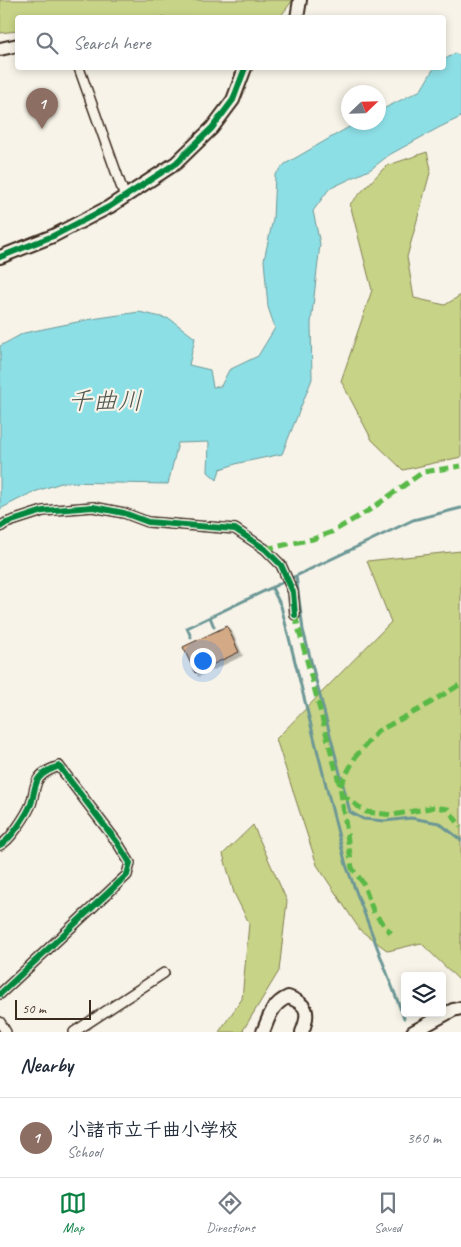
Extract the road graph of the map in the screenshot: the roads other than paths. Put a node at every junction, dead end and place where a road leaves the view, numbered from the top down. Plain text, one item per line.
1 (300, 0) edge
2 (298, 15) edge
3 (15, 46) edge
4 (0, 49) edge
5 (80, 70) edge
6 (244, 70) edge
7 (125, 197) junction
8 (0, 257) edge
9 (0, 527) edge
10 (295, 615) dead end
11 (0, 845) edge
12 (164, 973) dead end
13 (0, 994) edge
14 (461, 1008) edge
15 (0, 1022) edge
16 (6, 1032) edge
17 (74, 1032) edge
18 (263, 1032) edge
19 (302, 1032) edge
20 (413, 1032) edge

1 - 2 street
3 - 4 street
5 - 7 street
6 - 7 street
7 - 8 street
9 - 10 street
11 - 13 street
12 - 17 street
14 - 20 street
15 - 16 street
18 - 19 street

